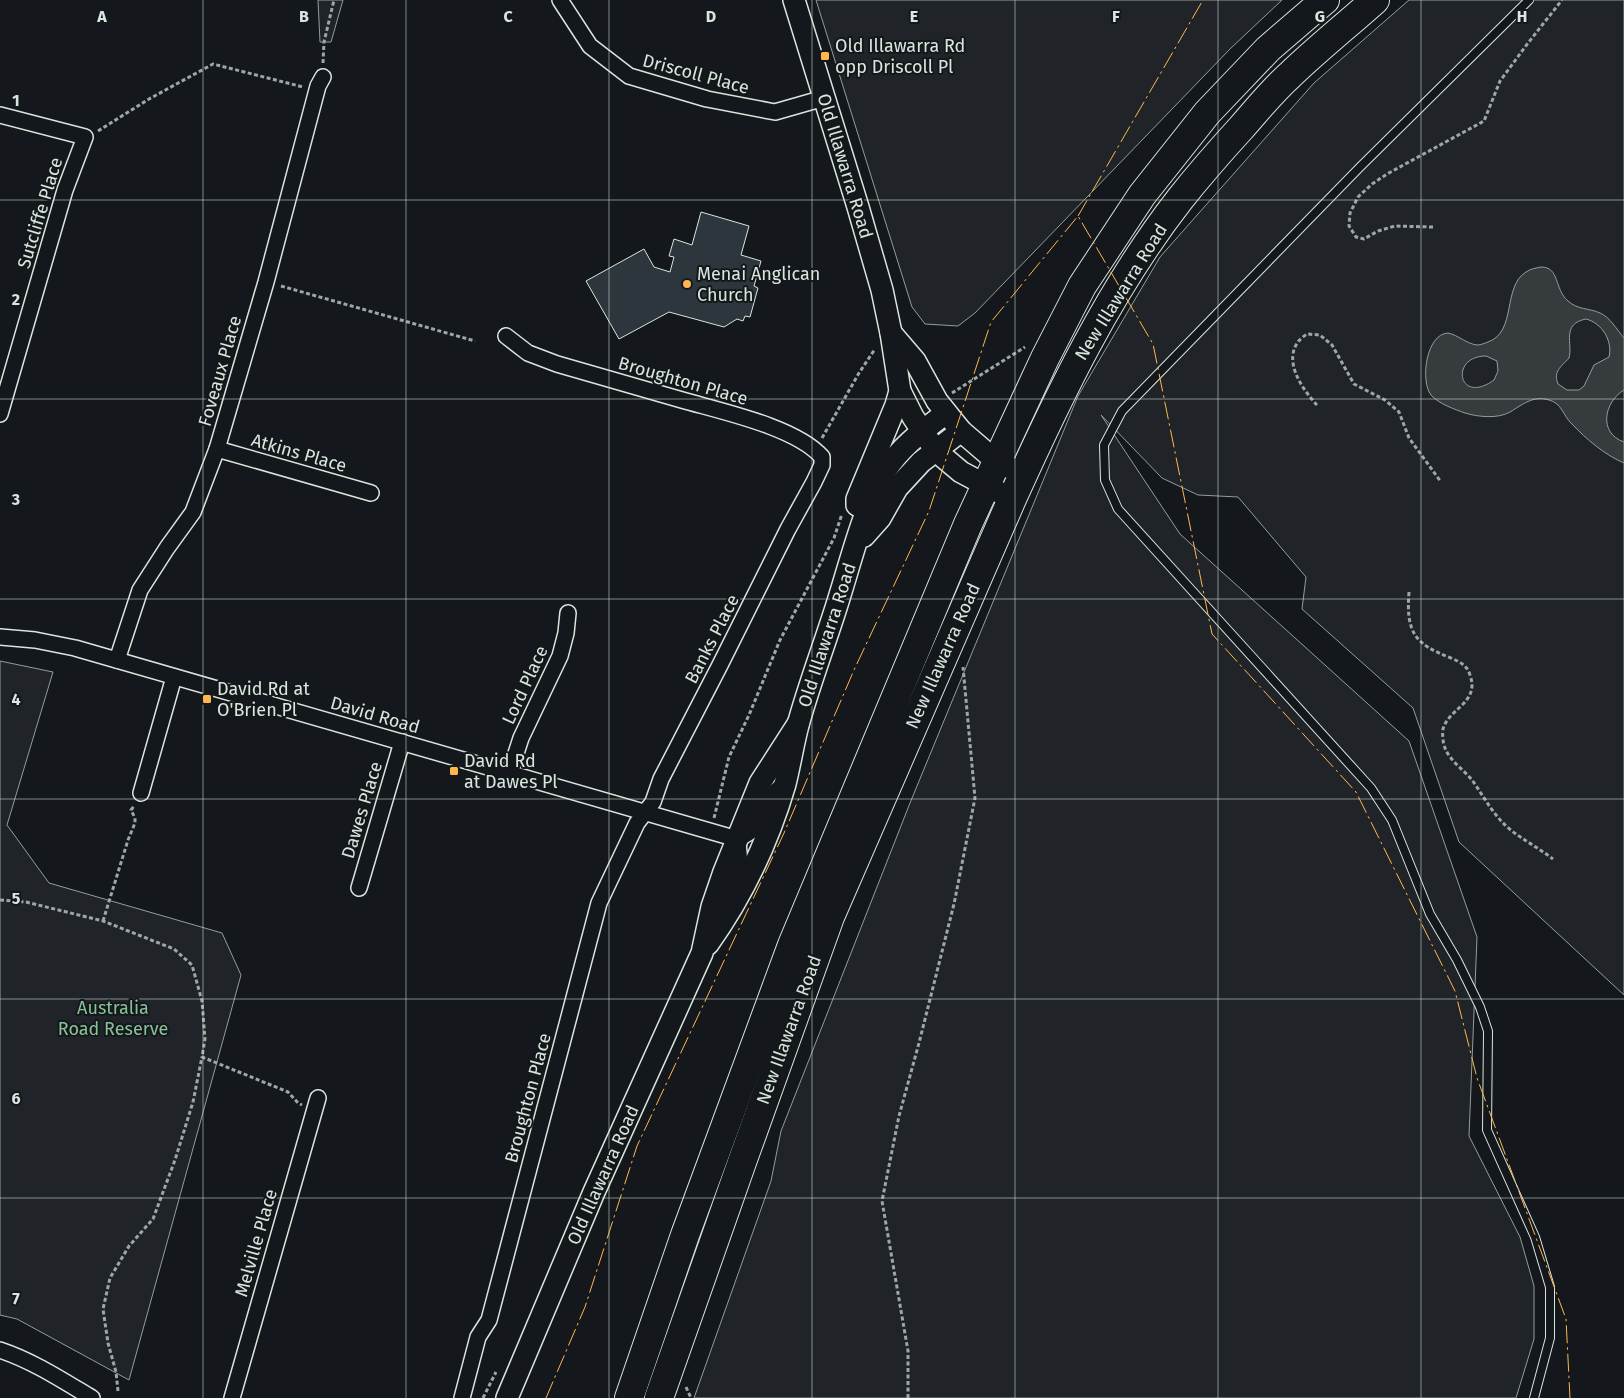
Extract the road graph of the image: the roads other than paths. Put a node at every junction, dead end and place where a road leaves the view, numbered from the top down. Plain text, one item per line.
1 (560, 0) edge
2 (794, 0) edge
3 (1325, 0) edge
4 (1375, 0) edge
5 (1529, 0) edge
6 (321, 81) road end
7 (824, 98) junction
8 (0, 115) edge
9 (506, 336) dead end
10 (885, 338) junction
11 (900, 391) junction
12 (946, 412) junction
13 (0, 414) edge
14 (923, 431) junction
15 (961, 431) junction
16 (217, 449) junction
17 (936, 451) junction
18 (996, 461) junction
19 (1023, 474) junction
20 (814, 482) joint
21 (985, 485) junction
22 (371, 493) dead end
23 (1012, 499) junction
24 (855, 546) junction
25 (568, 613) dead end
26 (0, 637) edge
27 (117, 660) junction
28 (174, 677) junction
29 (798, 724) junction
30 (402, 742) junction
31 (510, 772) junction
32 (785, 783) junction
33 (142, 793) road end
34 (644, 813) junction
35 (738, 839) junction
36 (359, 888) dead end
37 (729, 915) junction
38 (702, 953) junction
39 (316, 1104) road end
40 (0, 1350) edge
41 (92, 1398) edge
42 (232, 1398) edge
43 (462, 1398) edge
44 (507, 1398) edge
45 (629, 1398) edge
46 (660, 1398) edge
47 (1534, 1398) edge

1 - 7 street, Driscoll Place
2 - 7 street, Old Illawarra Road
3 - 18 highway, New Illawarra Road
4 - 19 highway, New Illawarra Road
5 - 47 lane
6 - 16 street, Foveaux Place
7 - 10 street, Old Illawarra Road
8 - 13 street, Sutcliffe Place
9 - 20 street, Broughton Place
10 - 11 street, Old Illawarra Road
10 - 12 street, Old Illawarra Road
11 - 14 street, Old Illawarra Road
11 - 24 street, Old Illawarra Road
12 - 14 street, Old Illawarra Road
12 - 15 street, Old Illawarra Road
14 - 17 street, Old Illawarra Road
14 - 24 street, Old Illawarra Road
15 - 17 street, Old Illawarra Road
15 - 18 street, Old Illawarra Road
16 - 22 street, Atkins Place
16 - 27 street, Foveaux Place
17 - 21 street, Old Illawarra Road
17 - 24 street, Old Illawarra Road
18 - 19 street, Old Illawarra Road
18 - 21 highway, New Illawarra Road
19 - 23 highway, New Illawarra Road
20 - 34 street, Banks Place
21 - 23 street, Old Illawarra Road
21 - 45 highway, New Illawarra Road
23 - 46 highway, New Illawarra Road
24 - 29 street, Old Illawarra Road
25 - 31 street, Lord Place
26 - 27 street, David Road
27 - 28 street, David Road
28 - 30 street, David Road
28 - 33 street
29 - 32 street, Old Illawarra Road
29 - 35 street, Old Illawarra Road
30 - 31 street, David Road
30 - 36 street, Dawes Place
31 - 34 street, David Road
32 - 35 street
32 - 37 street, Old Illawarra Road
34 - 35 street, David Road
34 - 43 street, Broughton Place
35 - 37 street
35 - 38 street, Old Illawarra Road
37 - 38 street, Old Illawarra Road
38 - 44 street, Old Illawarra Road
39 - 42 street, Melville Place
40 - 41 street

